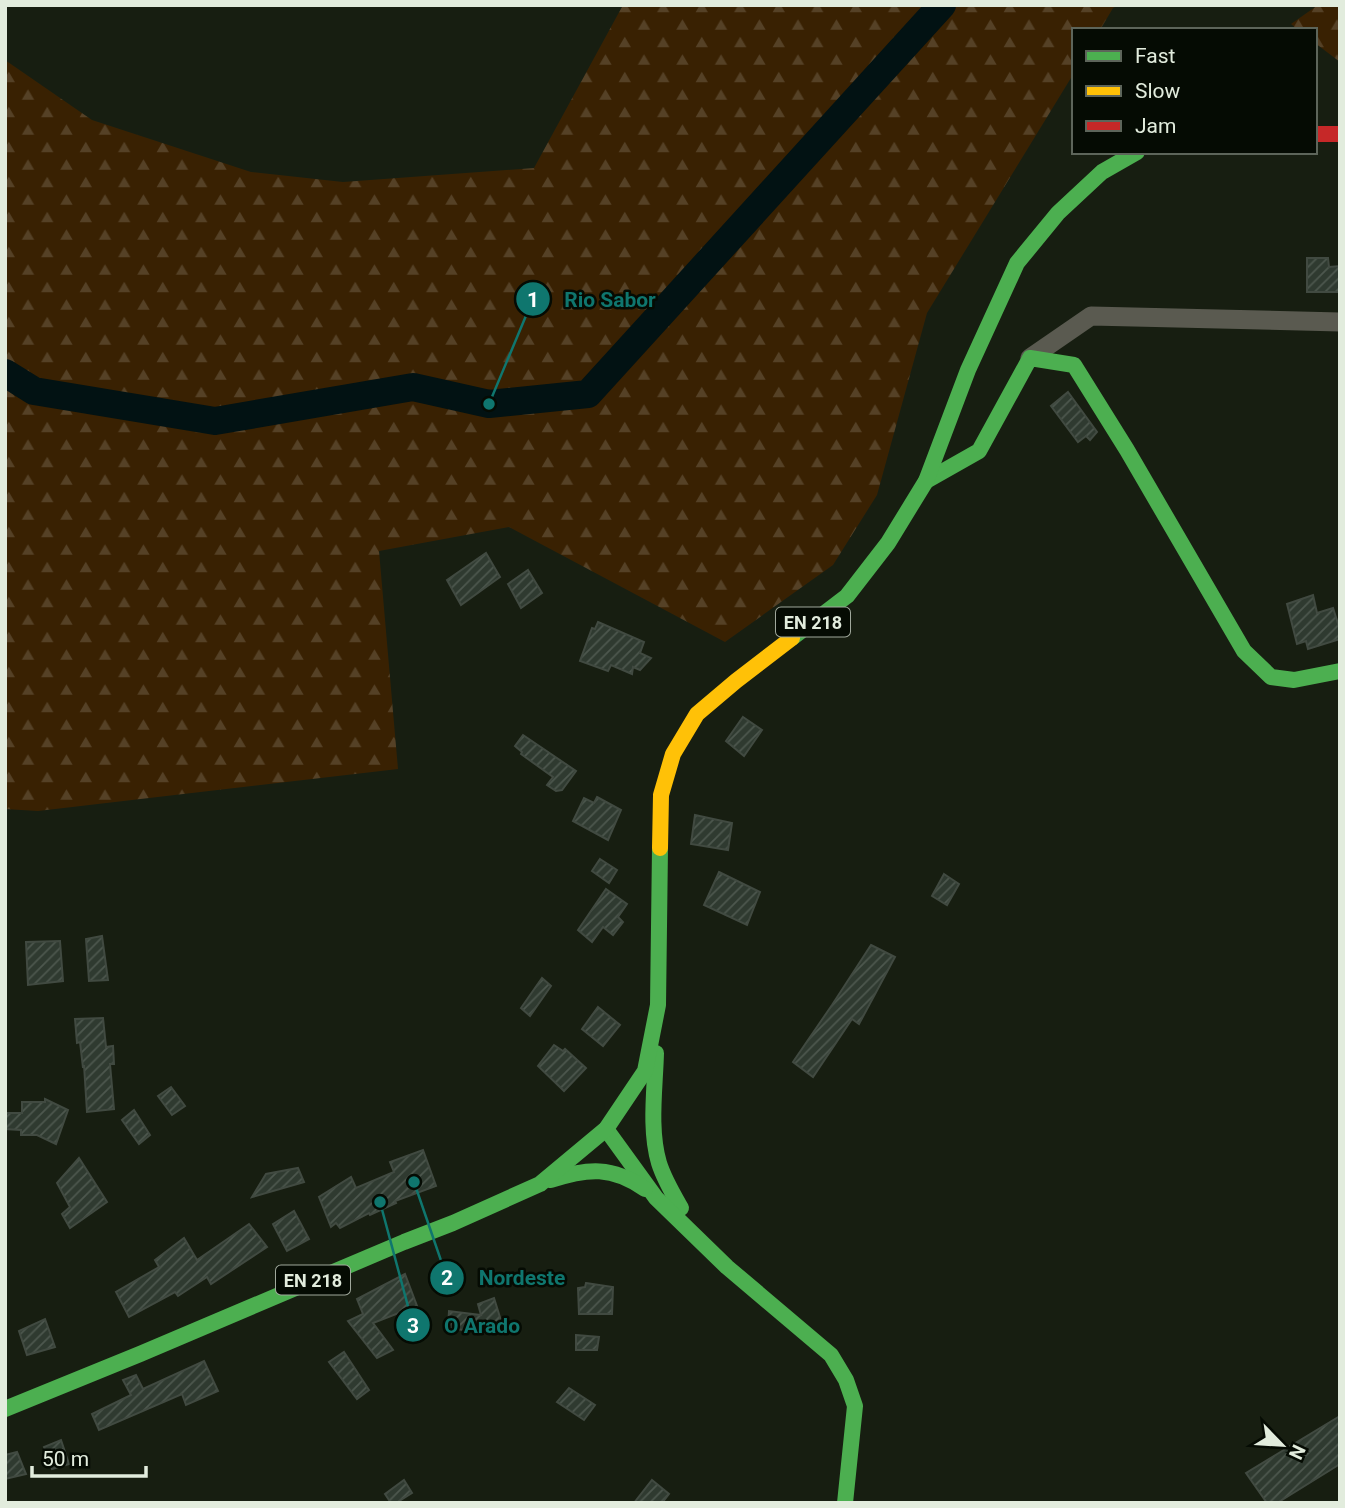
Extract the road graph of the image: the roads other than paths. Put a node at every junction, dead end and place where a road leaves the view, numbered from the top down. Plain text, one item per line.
1 (1317, 134) edge
2 (1340, 134) edge
3 (1134, 154) edge
4 (1340, 322) edge
5 (1030, 358) junction
6 (926, 481) junction
7 (1340, 671) edge
8 (658, 1005) junction
9 (606, 1129) junction
10 (658, 1160) junction
11 (540, 1184) junction
12 (656, 1198) junction
13 (713, 1254) junction
14 (5, 1409) edge
15 (845, 1503) edge

1 - 2 main road
3 - 6 main road, EN 218
4 - 5 street
5 - 6 main road
5 - 7 main road
6 - 8 main road, EN 218
8 - 9 main road, EN 218
8 - 10 main road
9 - 10 main road
9 - 11 main road, EN 218
9 - 12 main road
10 - 13 main road
11 - 12 main road
11 - 14 main road, EN 218
12 - 13 main road
13 - 15 main road

